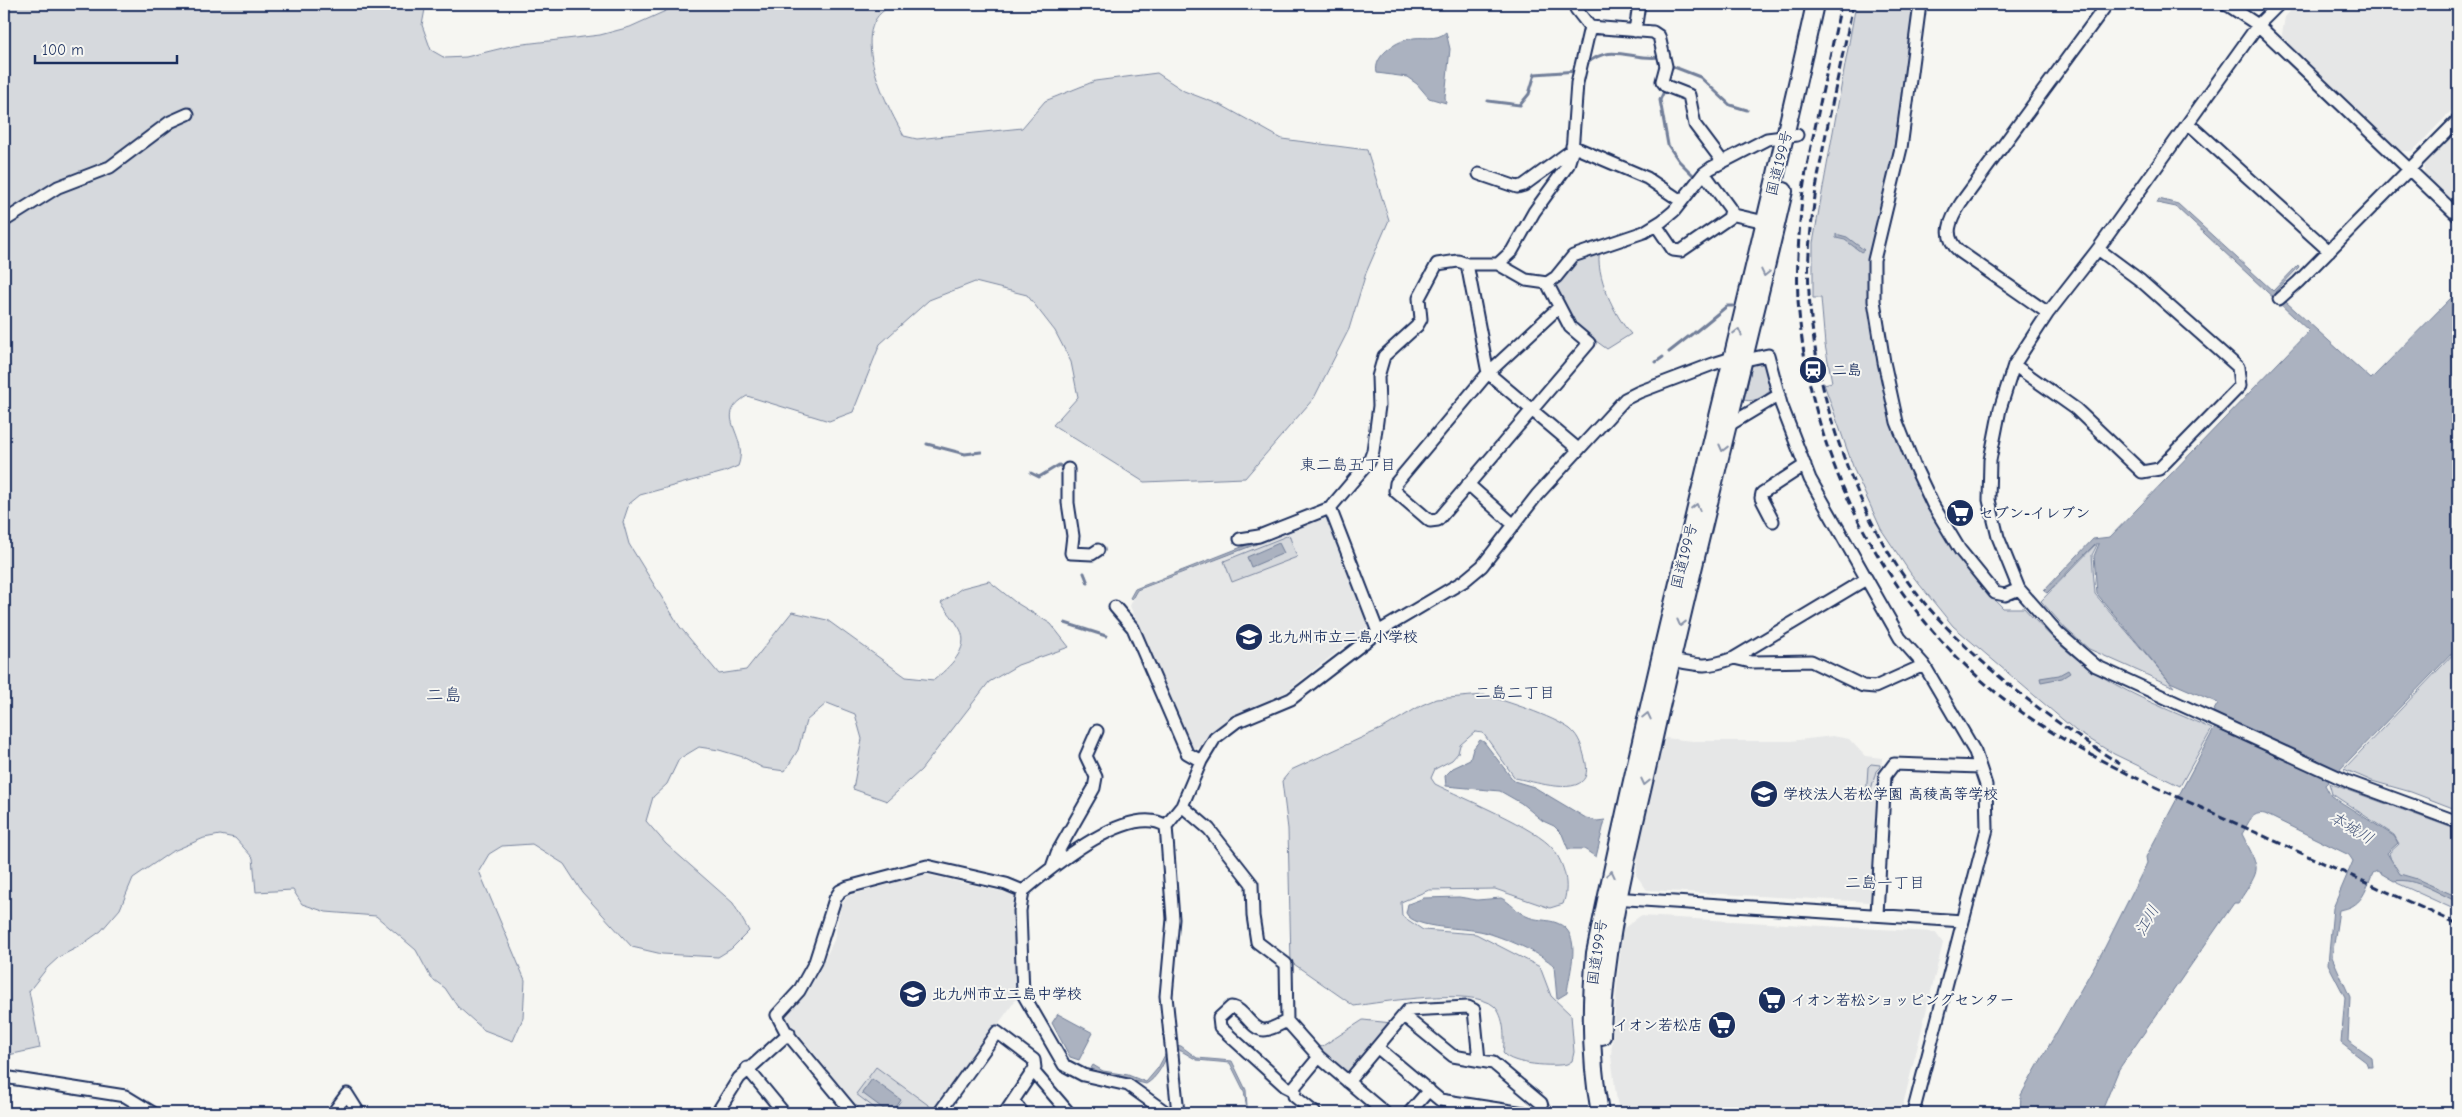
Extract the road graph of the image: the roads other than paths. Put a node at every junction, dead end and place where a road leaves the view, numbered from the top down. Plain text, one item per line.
1 (1577, 4) edge
2 (1639, 4) edge
3 (1815, 4) edge
4 (1826, 4) edge
5 (1920, 4) edge
6 (2107, 4) edge
7 (2226, 4) edge
8 (2279, 4) edge
9 (2258, 25) junction
10 (1590, 27) junction
11 (1635, 31) junction
12 (188, 114) dead end
13 (2458, 120) edge
14 (2189, 124) junction
15 (1791, 136) junction
16 (1572, 148) junction
17 (1722, 161) junction
18 (2410, 169) junction
19 (1704, 173) junction
20 (1479, 174) dead end
21 (1681, 201) junction
22 (1730, 214) junction
23 (2458, 216) edge
24 (4, 221) edge
25 (1765, 222) junction
26 (1656, 224) junction
27 (2098, 249) junction
28 (2329, 251) junction
29 (1467, 264) junction
30 (1498, 264) junction
31 (1547, 284) junction
32 (2279, 299) dead end
33 (1558, 308) junction
34 (2048, 312) junction
35 (1738, 359) junction
36 (2014, 365) junction
37 (1488, 373) junction
38 (1779, 396) junction
39 (1531, 409) junction
40 (1729, 424) junction
41 (1578, 449) junction
42 (1805, 465) junction
43 (1068, 469) dead end
44 (1468, 484) junction
45 (1330, 508) junction
46 (1773, 521) dead end
47 (1514, 525) junction
48 (1240, 538) dead end
49 (1098, 550) dead end
50 (1866, 579) junction
51 (2019, 589) junction
52 (1115, 607) dead end
53 (1378, 632) junction
54 (1734, 658) junction
55 (1672, 660) junction
56 (1924, 665) junction
57 (1097, 731) dead end
58 (1201, 761) junction
59 (1980, 767) junction
60 (1182, 806) junction
61 (2458, 822) edge
62 (1166, 826) junction
63 (1052, 867) junction
64 (1023, 891) junction
65 (1612, 898) junction
66 (1877, 914) junction
67 (1963, 921) junction
68 (1404, 1016) junction
69 (1287, 1021) junction
70 (788, 1033) junction
71 (1378, 1048) junction
72 (1319, 1057) junction
73 (1479, 1060) junction
74 (748, 1068) junction
75 (1033, 1072) junction
76 (4, 1077) edge
77 (1348, 1082) junction
78 (1429, 1090) junction
79 (1295, 1091) junction
80 (1014, 1101) junction
81 (153, 1113) edge
82 (333, 1113) edge
83 (359, 1113) edge
84 (718, 1113) edge
85 (784, 1113) edge
86 (853, 1113) edge
87 (939, 1113) edge
88 (1005, 1113) edge
89 (1023, 1113) edge
90 (1069, 1113) edge
91 (1167, 1113) edge
92 (1178, 1113) edge
93 (1315, 1113) edge
94 (1385, 1113) edge
95 (1409, 1113) edge
96 (1524, 1113) edge
97 (1544, 1113) edge
98 (1600, 1113) edge
99 (1610, 1113) edge
100 (1913, 1113) edge

1 - 10 street
2 - 11 street
3 - 15 highway, 国道199号
4 - 15 highway, 国道199号
5 - 51 street
6 - 34 street
7 - 9 street
8 - 9 street
9 - 14 street
9 - 18 street
10 - 11 street
10 - 16 street
11 - 17 street
12 - 24 street
13 - 18 street
14 - 27 street
14 - 28 street
15 - 17 street
15 - 25 highway, 国道199号
15 -> 35 highway, 国道199号
16 - 20 street
16 - 21 street
16 - 30 street
17 - 19 street
18 - 23 street
18 - 28 street
19 - 21 street
19 - 22 street
21 - 26 street
22 - 25 street
22 - 26 street
35 -> 25 highway, 国道199号
26 - 31 street
27 - 34 street
27 - 36 street
28 - 32 street
29 - 30 street
29 - 37 street
29 - 45 street
30 - 31 street
31 - 33 street
33 - 37 street
33 - 39 street
34 - 36 street
35 - 38 street
35 - 40 highway, 国道199号
35 - 41 street
65 -> 35 highway, 国道199号
36 - 51 street
37 - 39 street
37 - 44 street
38 - 40 street
38 - 42 street
39 - 41 street
39 - 44 street
40 -> 55 highway, 国道199号
41 - 47 street
42 - 46 street
42 - 50 street
43 - 49 street
44 - 47 street
45 - 48 street
45 - 53 street
47 - 53 street
50 - 54 street
50 - 56 street
51 - 61 street
52 - 58 street
53 - 58 street
54 - 55 street
54 - 56 street
55 -> 65 highway, 国道199号
56 - 59 street
57 - 63 street
58 - 60 street
59 - 66 street
59 - 67 street
60 - 62 street
60 - 69 street
62 - 63 street
62 - 92 street
63 - 64 street
64 - 70 street
64 - 91 street
65 - 66 street
65 - 98 highway, 国道199号
65 - 99 highway, 国道199号
66 - 67 street
67 - 100 street
68 - 71 street
68 - 73 street
68 - 73 street
69 - 72 street
69 - 79 street
70 - 74 street
70 - 86 street
71 - 77 street
71 - 78 street
72 - 77 street
72 - 79 street
73 - 97 street
74 - 84 street
74 - 85 street
75 - 80 street
75 - 87 street
75 - 90 street
76 - 81 street
77 - 94 street
78 - 95 street
78 - 96 street
79 - 93 street
80 - 88 street
80 - 89 street
82 - 83 street

